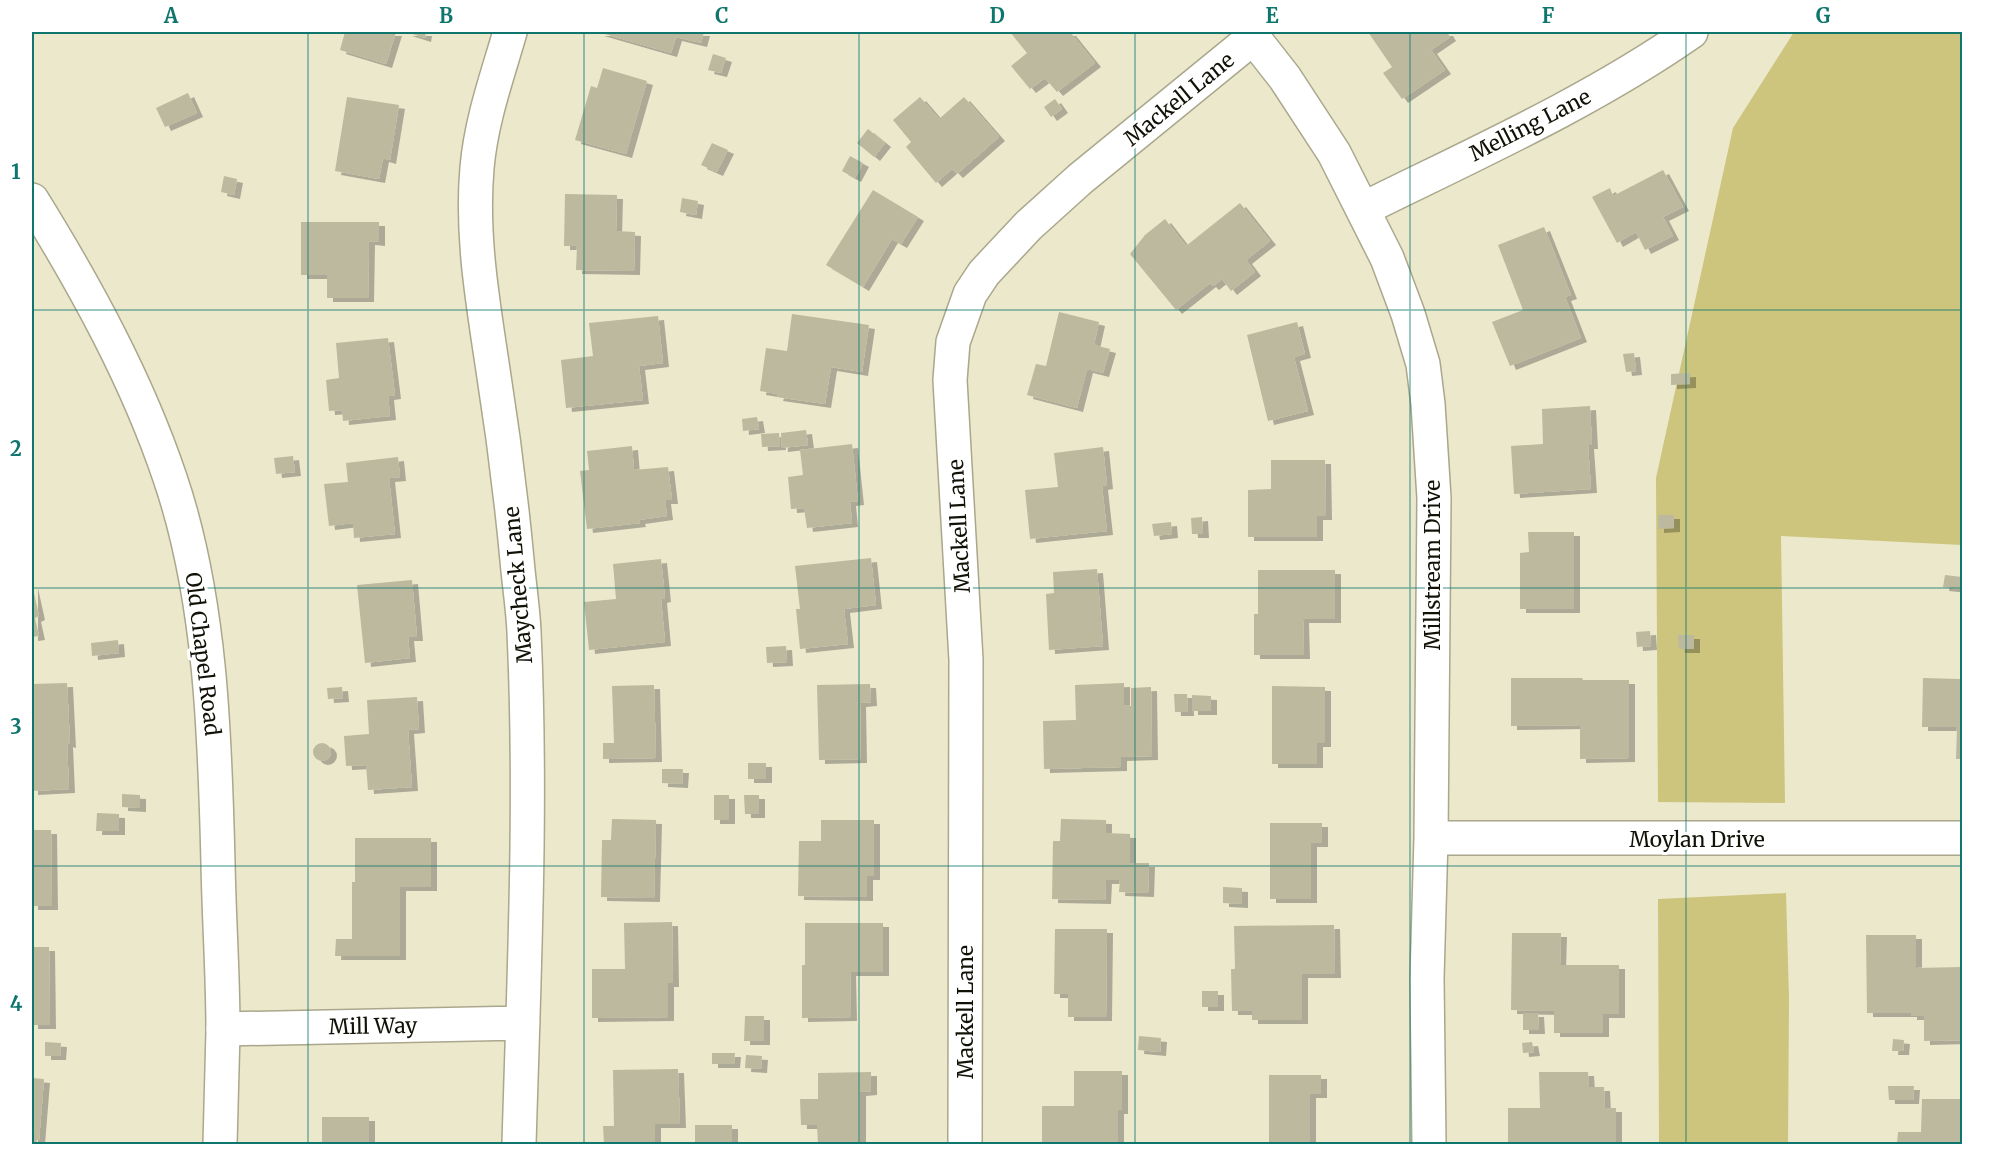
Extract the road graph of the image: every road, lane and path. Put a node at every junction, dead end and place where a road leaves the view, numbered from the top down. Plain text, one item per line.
1 (510, 32) edge
2 (1691, 32) edge
3 (1251, 34) edge
4 (32, 200) edge
5 (1363, 209) junction
6 (1431, 838) junction
7 (1962, 838) edge
8 (523, 1023) junction
9 (223, 1029) junction
10 (220, 1144) edge
11 (519, 1144) edge
12 (965, 1144) edge
13 (1429, 1144) edge

1 - 8 street, Maycheck Lane
2 - 5 street, Melling Lane
3 - 5 street, Millstream Drive
3 - 12 street, Mackell Lane
4 - 9 street, Old Chapel Road
5 - 6 street, Millstream Drive
6 - 7 street, Moylan Drive
6 - 13 street, Millstream Drive
8 - 9 street, Mill Way
8 - 11 street, Maycheck Lane
9 - 10 street, Old Chapel Road

